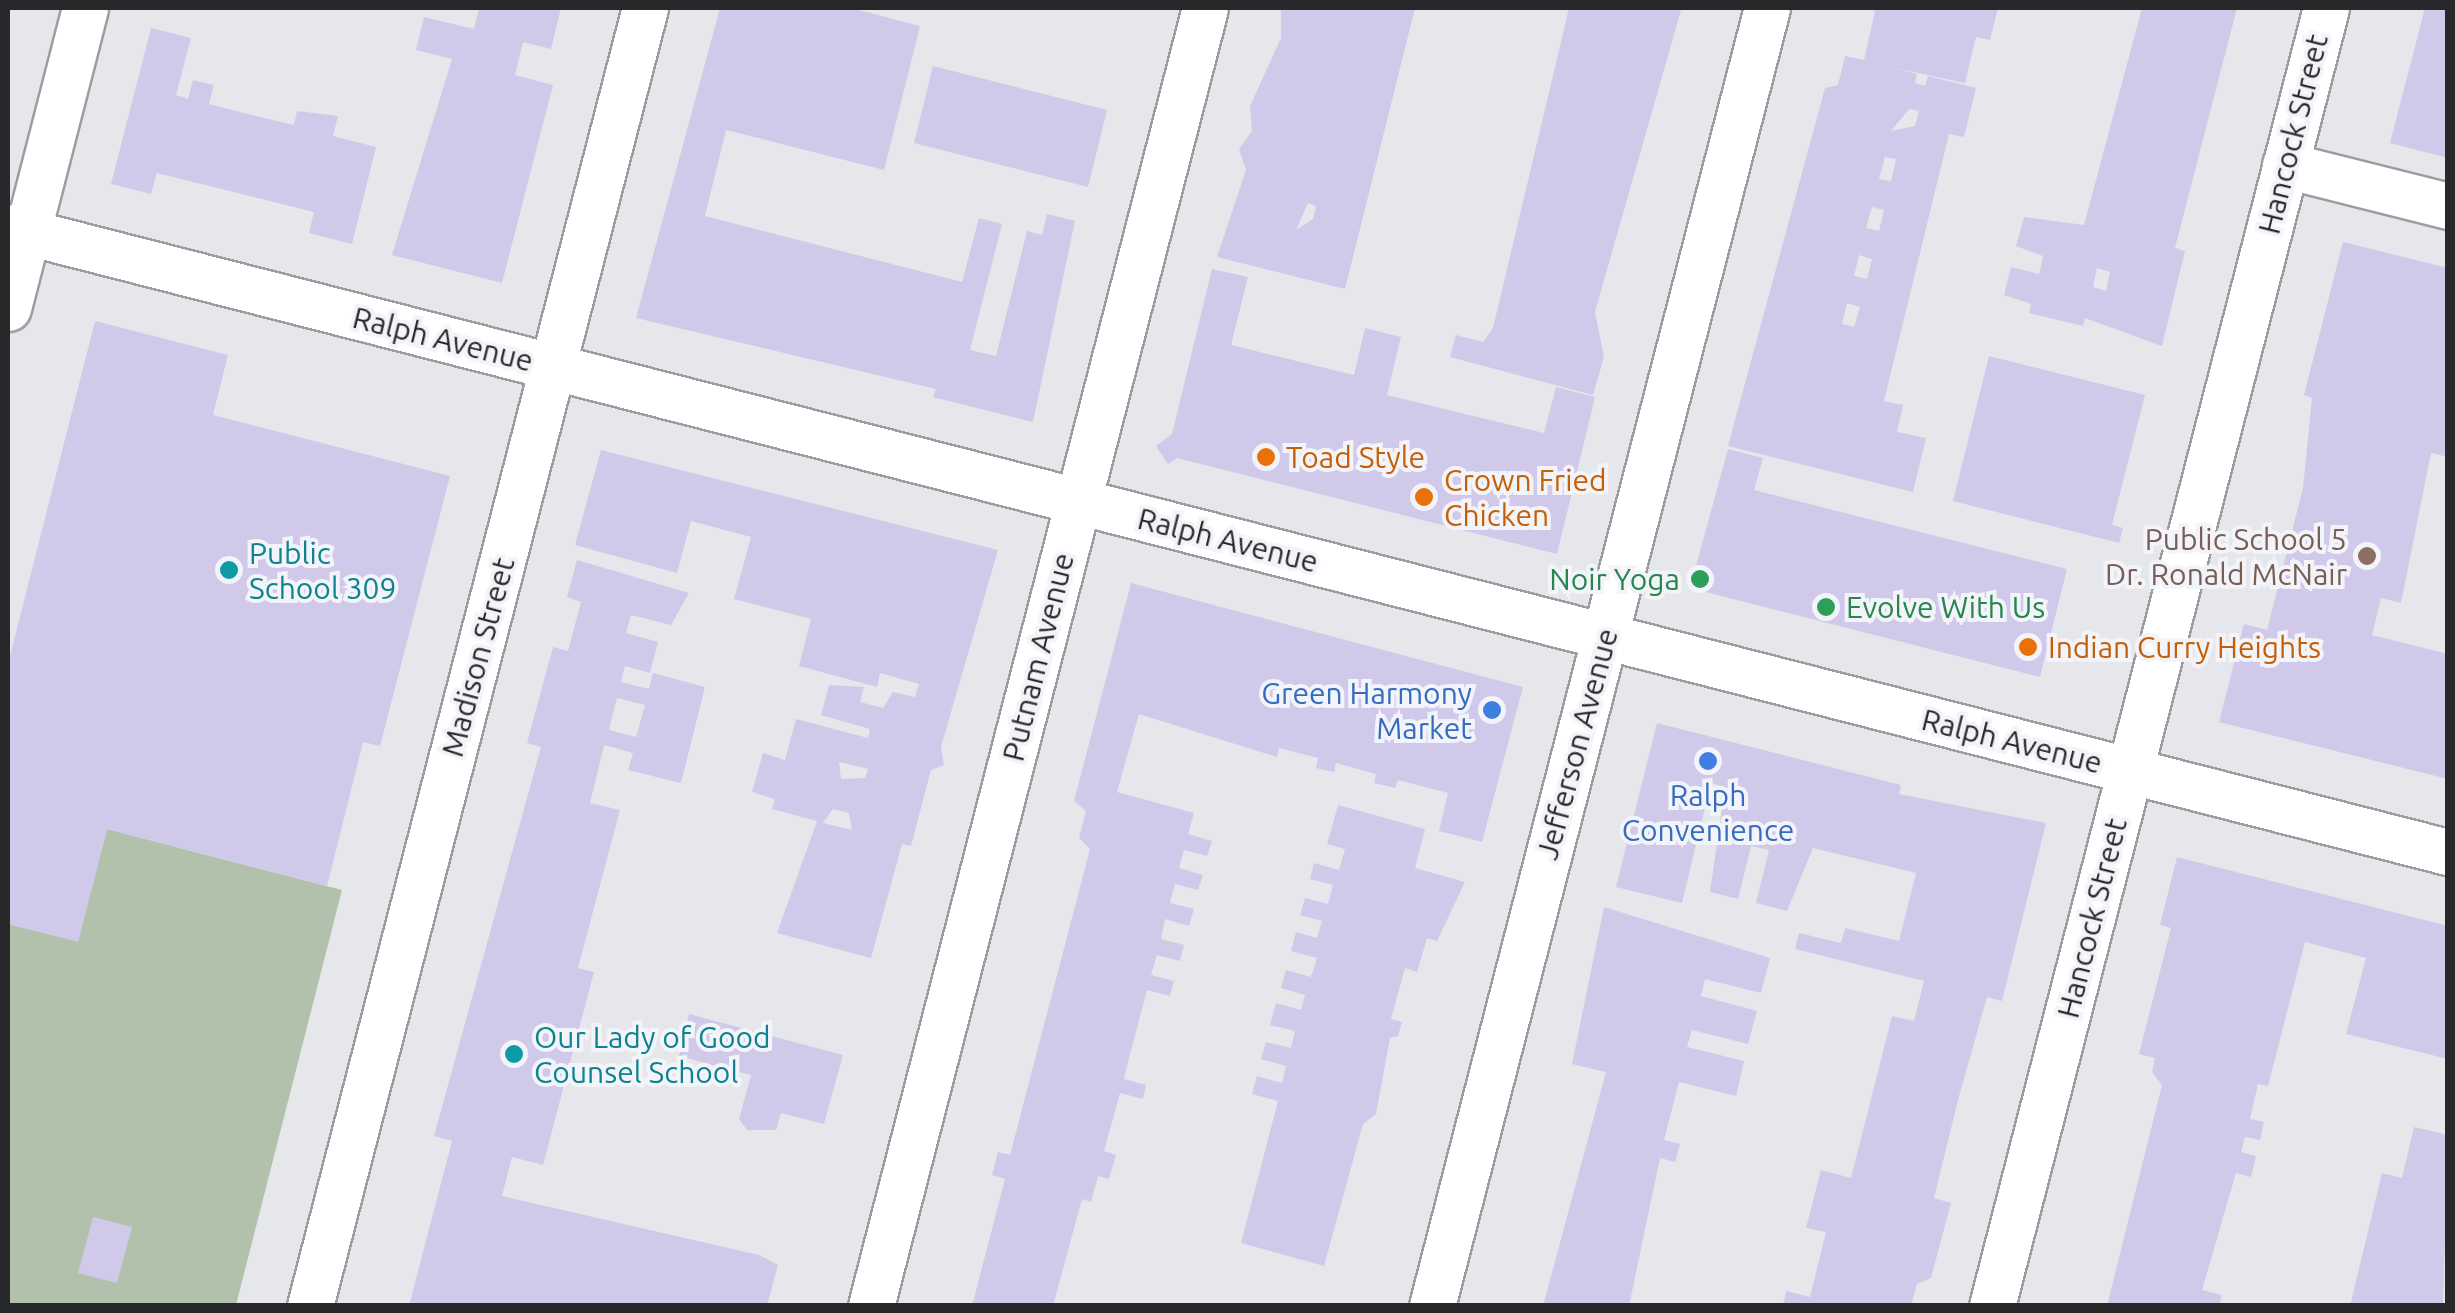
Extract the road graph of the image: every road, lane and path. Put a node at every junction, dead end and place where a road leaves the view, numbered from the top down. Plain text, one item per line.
1 (85, 8) edge
2 (646, 8) edge
3 (1205, 8) edge
4 (1767, 8) edge
5 (2326, 8) edge
6 (2285, 165) junction
7 (2448, 206) edge
8 (18, 229) edge
9 (8, 308) edge
10 (552, 367) junction
11 (1078, 501) junction
12 (1605, 636) junction
13 (2130, 772) junction
14 (2448, 852) edge
15 (310, 1306) edge
16 (871, 1306) edge
17 (1432, 1306) edge
18 (1992, 1306) edge

1 - 8 street
2 - 10 street, Madison Street
3 - 11 street, Putnam Avenue
4 - 12 street, Jefferson Avenue
5 - 6 street, Hancock Street
6 - 7 street
6 - 13 street, Hancock Street
8 - 9 street
8 - 10 street, Ralph Avenue
10 - 11 street, Ralph Avenue
10 - 15 street, Madison Street
11 - 12 street, Ralph Avenue
11 - 16 street, Putnam Avenue
12 - 13 street, Ralph Avenue
12 - 17 street, Jefferson Avenue
13 - 14 street, Ralph Avenue
13 - 18 street, Hancock Street

